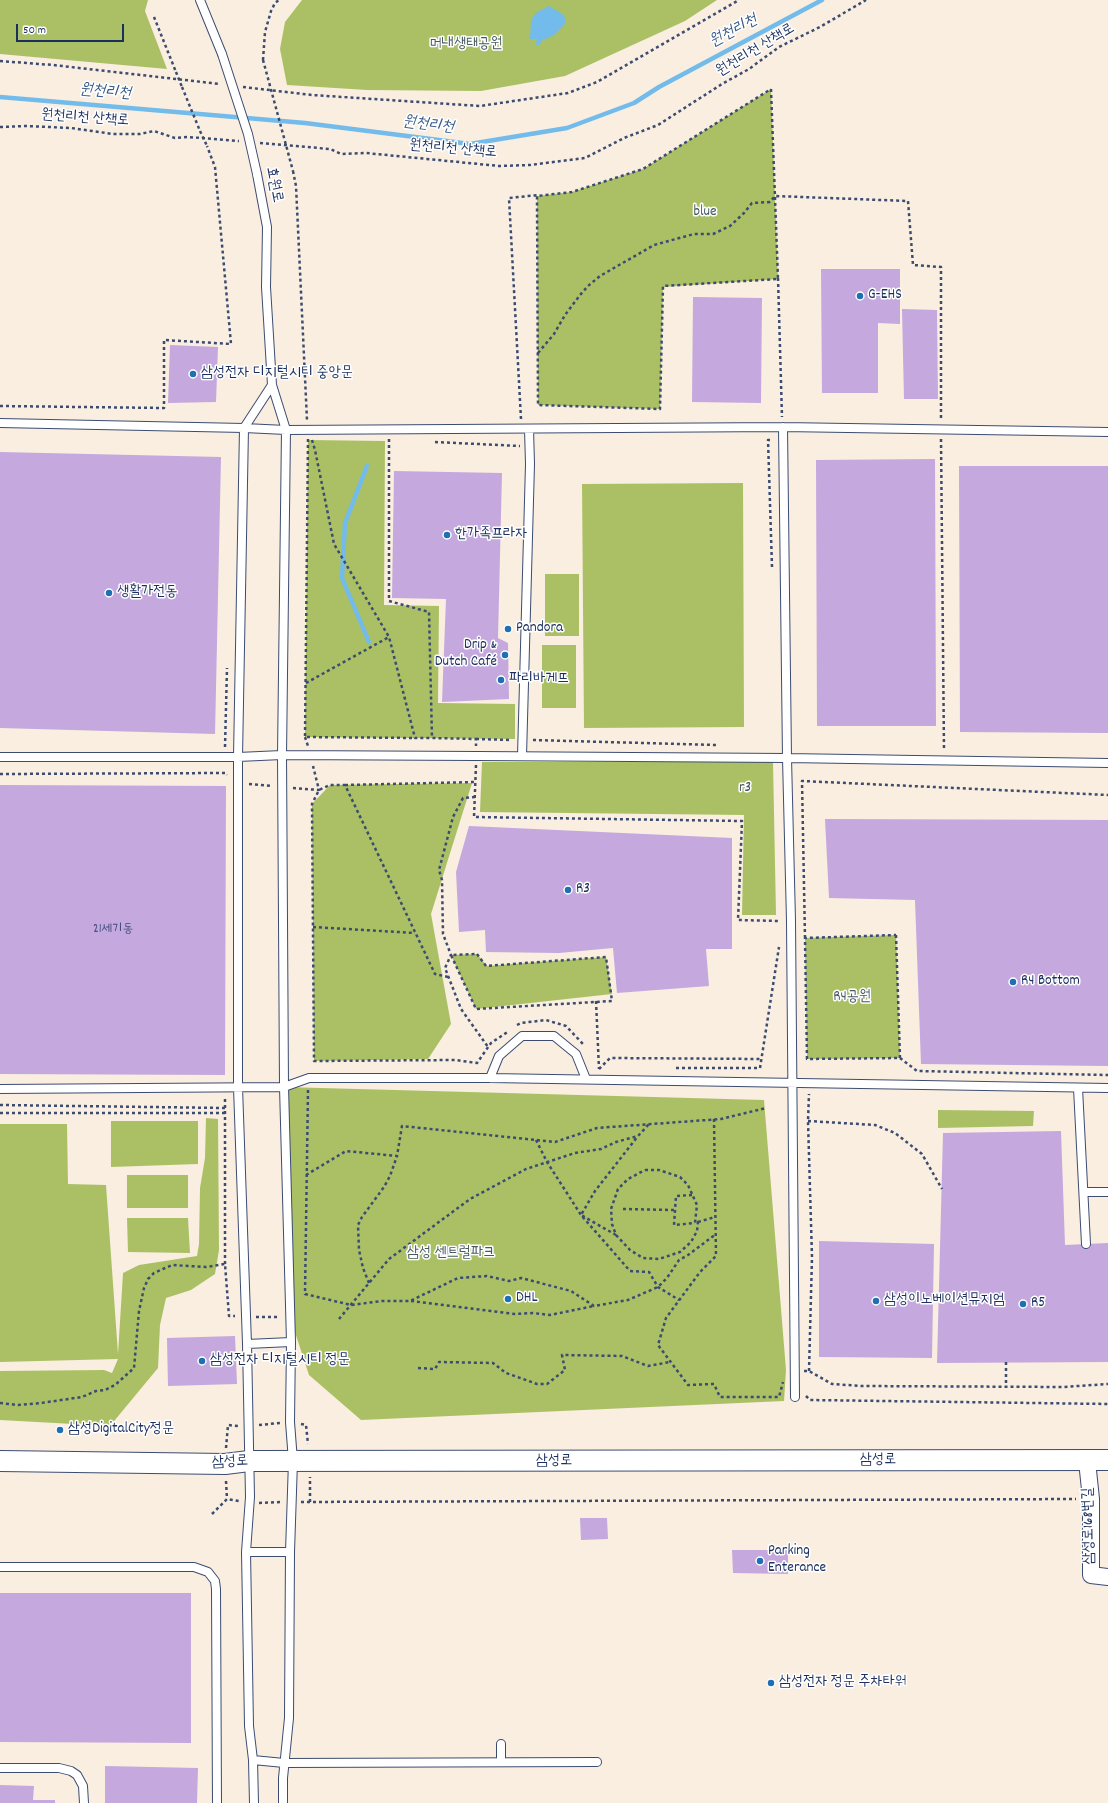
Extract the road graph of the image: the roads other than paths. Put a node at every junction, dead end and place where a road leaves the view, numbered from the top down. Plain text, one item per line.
1 (200, 0) edge
2 (272, 384) junction
3 (0, 423) edge
4 (783, 427) junction
5 (244, 428) junction
6 (526, 429) junction
7 (286, 430) junction
8 (1108, 432) edge
9 (282, 755) junction
10 (522, 756) junction
11 (0, 757) edge
12 (238, 757) junction
13 (787, 758) junction
14 (1108, 763) edge
15 (490, 1078) junction
16 (586, 1079) junction
17 (792, 1083) junction
18 (284, 1087) junction
19 (238, 1088) junction
20 (1078, 1088) junction
21 (1108, 1088) edge
22 (0, 1089) edge
23 (1084, 1192) junction
24 (1108, 1192) edge
25 (1086, 1244) dead end
26 (291, 1342) junction
27 (247, 1344) junction
28 (795, 1397) dead end
29 (1108, 1460) edge
30 (0, 1461) edge
31 (249, 1461) junction
32 (293, 1461) junction
33 (1087, 1461) junction
34 (246, 1552) junction
35 (290, 1552) junction
36 (0, 1567) edge
37 (1108, 1577) edge
38 (501, 1744) dead end
39 (253, 1760) junction
40 (501, 1762) junction
41 (597, 1762) dead end
42 (284, 1763) junction
43 (0, 1768) edge
44 (84, 1803) edge
45 (217, 1803) edge
46 (254, 1803) edge
47 (283, 1803) edge

1 - 2 lane, 효원로, bridge
2 - 5 lane
2 - 7 lane, 효원로
3 - 5 lane
4 - 6 lane
4 - 8 lane
4 - 13 lane
5 - 7 lane
5 - 12 lane
6 - 7 lane
6 - 10 lane
7 - 9 lane, 효원로
9 - 10 lane
9 - 12 lane
9 - 18 lane, 효원로
10 - 13 lane
11 - 12 lane
12 - 19 lane
13 - 14 lane
13 - 17 lane
15 - 16 lane
15 - 16 lane
15 - 18 lane
16 - 17 lane
17 - 20 lane
17 - 28 lane
18 - 19 lane
18 - 26 lane, 효원로
19 - 22 lane
19 - 27 lane
20 - 21 lane
20 - 23 lane
23 - 24 lane
23 - 25 lane
26 - 27 lane
26 - 32 lane, 효원로
27 - 31 lane
29 - 33 street, 삼성로
30 - 31 street, 삼성로
31 - 32 street, 삼성로
31 - 34 lane
32 - 33 street, 삼성로
32 - 35 lane, 효원로
33 - 37 street, 삼성로168번길
34 - 35 lane
34 - 39 lane
35 - 42 lane, 효원로
36 - 45 lane
38 - 40 lane
39 - 42 lane
39 - 46 lane
40 - 41 lane
40 - 42 lane
42 - 47 lane, 효원로
43 - 44 lane

